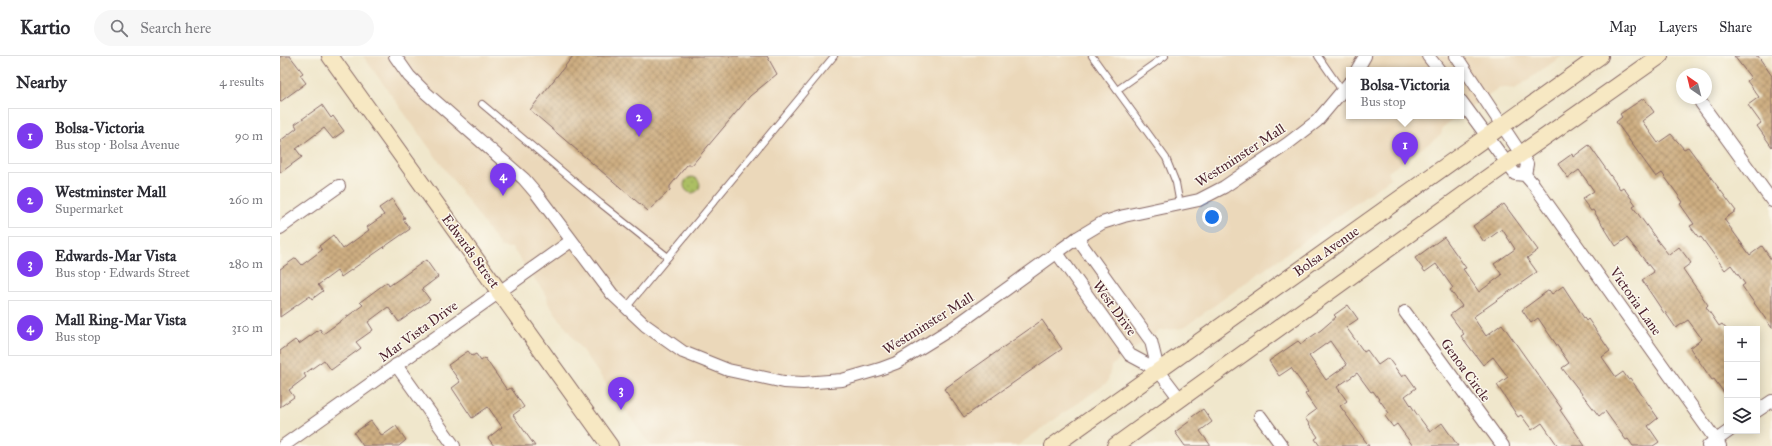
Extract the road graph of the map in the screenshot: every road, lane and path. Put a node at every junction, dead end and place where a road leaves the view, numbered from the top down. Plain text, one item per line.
1 (330, 56) edge
2 (395, 56) edge
3 (834, 56) edge
4 (1092, 56) edge
5 (1165, 56) edge
6 (1318, 56) edge
7 (1365, 56) edge
8 (1428, 56) edge
9 (1456, 56) edge
10 (1600, 56) edge
11 (1660, 56) edge
12 (1360, 67) edge
13 (1437, 67) edge
14 (1463, 67) edge
15 (1464, 68) edge
16 (1346, 88) edge
17 (1117, 90) junction
18 (482, 104) dead end
19 (1702, 104) edge
20 (1464, 105) edge
21 (1502, 126) junction
22 (1486, 137) junction
23 (1521, 154) junction
24 (1507, 164) junction
25 (1525, 175) junction
26 (339, 186) dead end
27 (1772, 201) edge
28 (1180, 205) junction
29 (280, 228) edge
30 (1077, 238) junction
31 (571, 241) junction
32 (1057, 253) junction
33 (668, 257) junction
34 (500, 291) junction
35 (626, 308) junction
36 (1405, 312) dead end
37 (396, 365) junction
38 (1158, 370) junction
39 (1180, 399) junction
40 (1772, 401) edge
41 (1760, 409) edge
42 (1260, 416) dead end
43 (1726, 434) edge
44 (1715, 444) edge
45 (283, 446) edge
46 (454, 446) edge
47 (610, 446) edge
48 (1053, 446) edge
49 (1115, 446) edge
50 (1282, 446) edge
51 (1503, 446) edge

1 - 34 main road, Edwards Street
2 - 31 street, Westminster Mall
3 - 33 lane
4 - 17 lane
5 - 17 lane
6 - 16 lane
7 - 12 street
8 - 13 street
9 - 14 street
10 - 21 main road, Bolsa Avenue
11 - 23 main road
15 - 21 street
16 - 28 street, Westminster Mall
17 - 28 lane
18 - 33 lane
19 - 27 street
20 - 22 street, Victoria Lane
21 - 22 main road, Bolsa Avenue
21 - 23 street
22 - 24 street, Victoria Lane
22 - 38 main road, Bolsa Avenue
23 - 24 main road
23 - 25 street
24 - 25 street, Victoria Lane
24 - 39 main road
25 - 44 street, Victoria Lane
26 - 29 street
28 - 30 street, Westminster Mall
30 - 32 street, Westminster Mall
30 - 38 street, West Drive
31 - 34 street, Mar Vista Drive
31 - 35 street, Westminster Mall
32 - 35 street, Westminster Mall
32 - 38 street, West Drive
33 - 35 lane
34 - 37 street, Mar Vista Drive
34 - 47 main road, Edwards Street
36 - 51 street, Genoa Circle
37 - 45 street, Mar Vista Drive
37 - 46 street
38 - 39 street, West Drive
38 - 48 main road, Bolsa Avenue
39 - 49 main road
40 - 41 street
42 - 50 street
43 - 44 street

